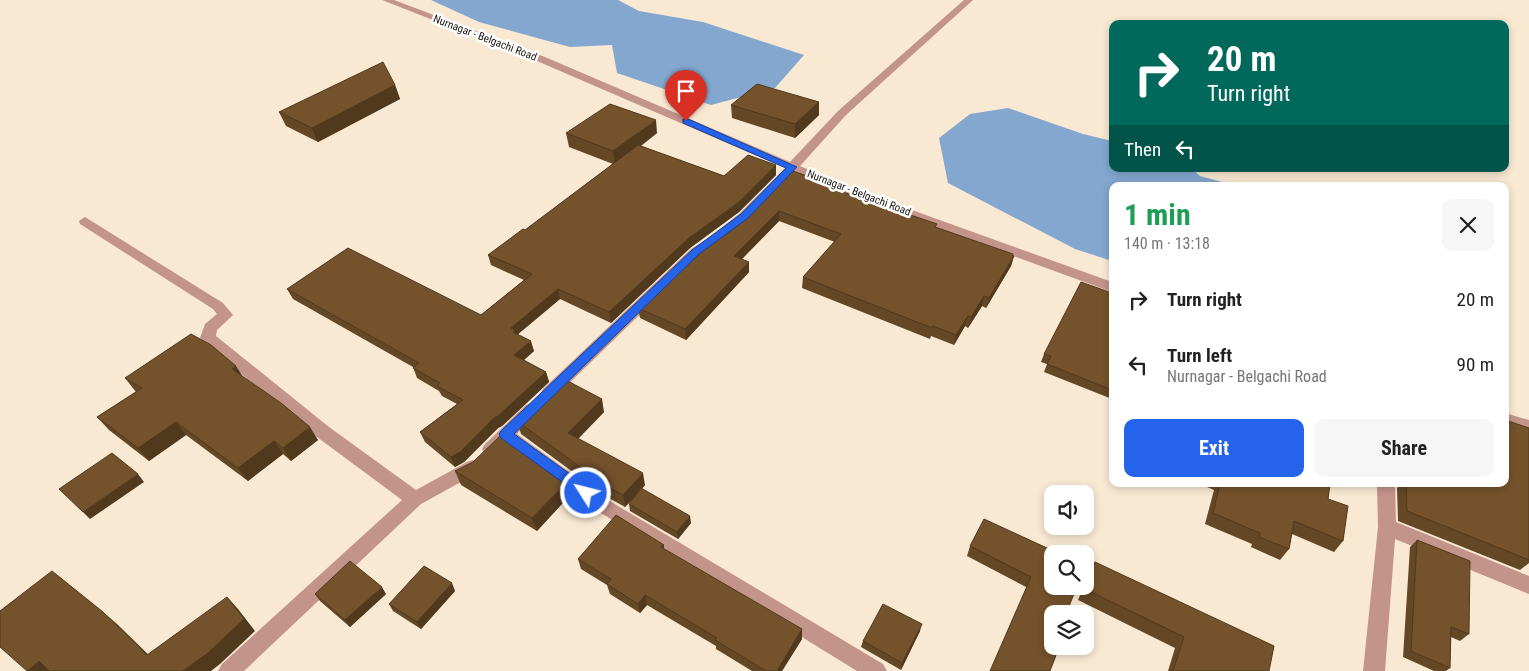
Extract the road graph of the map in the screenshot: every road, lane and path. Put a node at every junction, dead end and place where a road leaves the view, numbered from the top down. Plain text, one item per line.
1 (386, 0) edge
2 (969, 0) edge
3 (792, 167) junction
4 (85, 221) dead end
5 (1109, 286) edge
6 (1509, 420) edge
7 (1529, 427) edge
8 (505, 434) junction
9 (1386, 487) edge
10 (415, 499) junction
11 (1387, 527) junction
12 (1529, 585) edge
13 (229, 671) edge
14 (876, 671) edge
15 (1374, 671) edge

1 - 3 street, Nurnagar - Belgachi Road
2 - 3 street
3 - 5 street, Nurnagar - Belgachi Road
3 - 8 street
4 - 10 street
6 - 7 street
8 - 10 street
8 - 14 street
9 - 11 street
10 - 13 street
11 - 12 street
11 - 15 street

